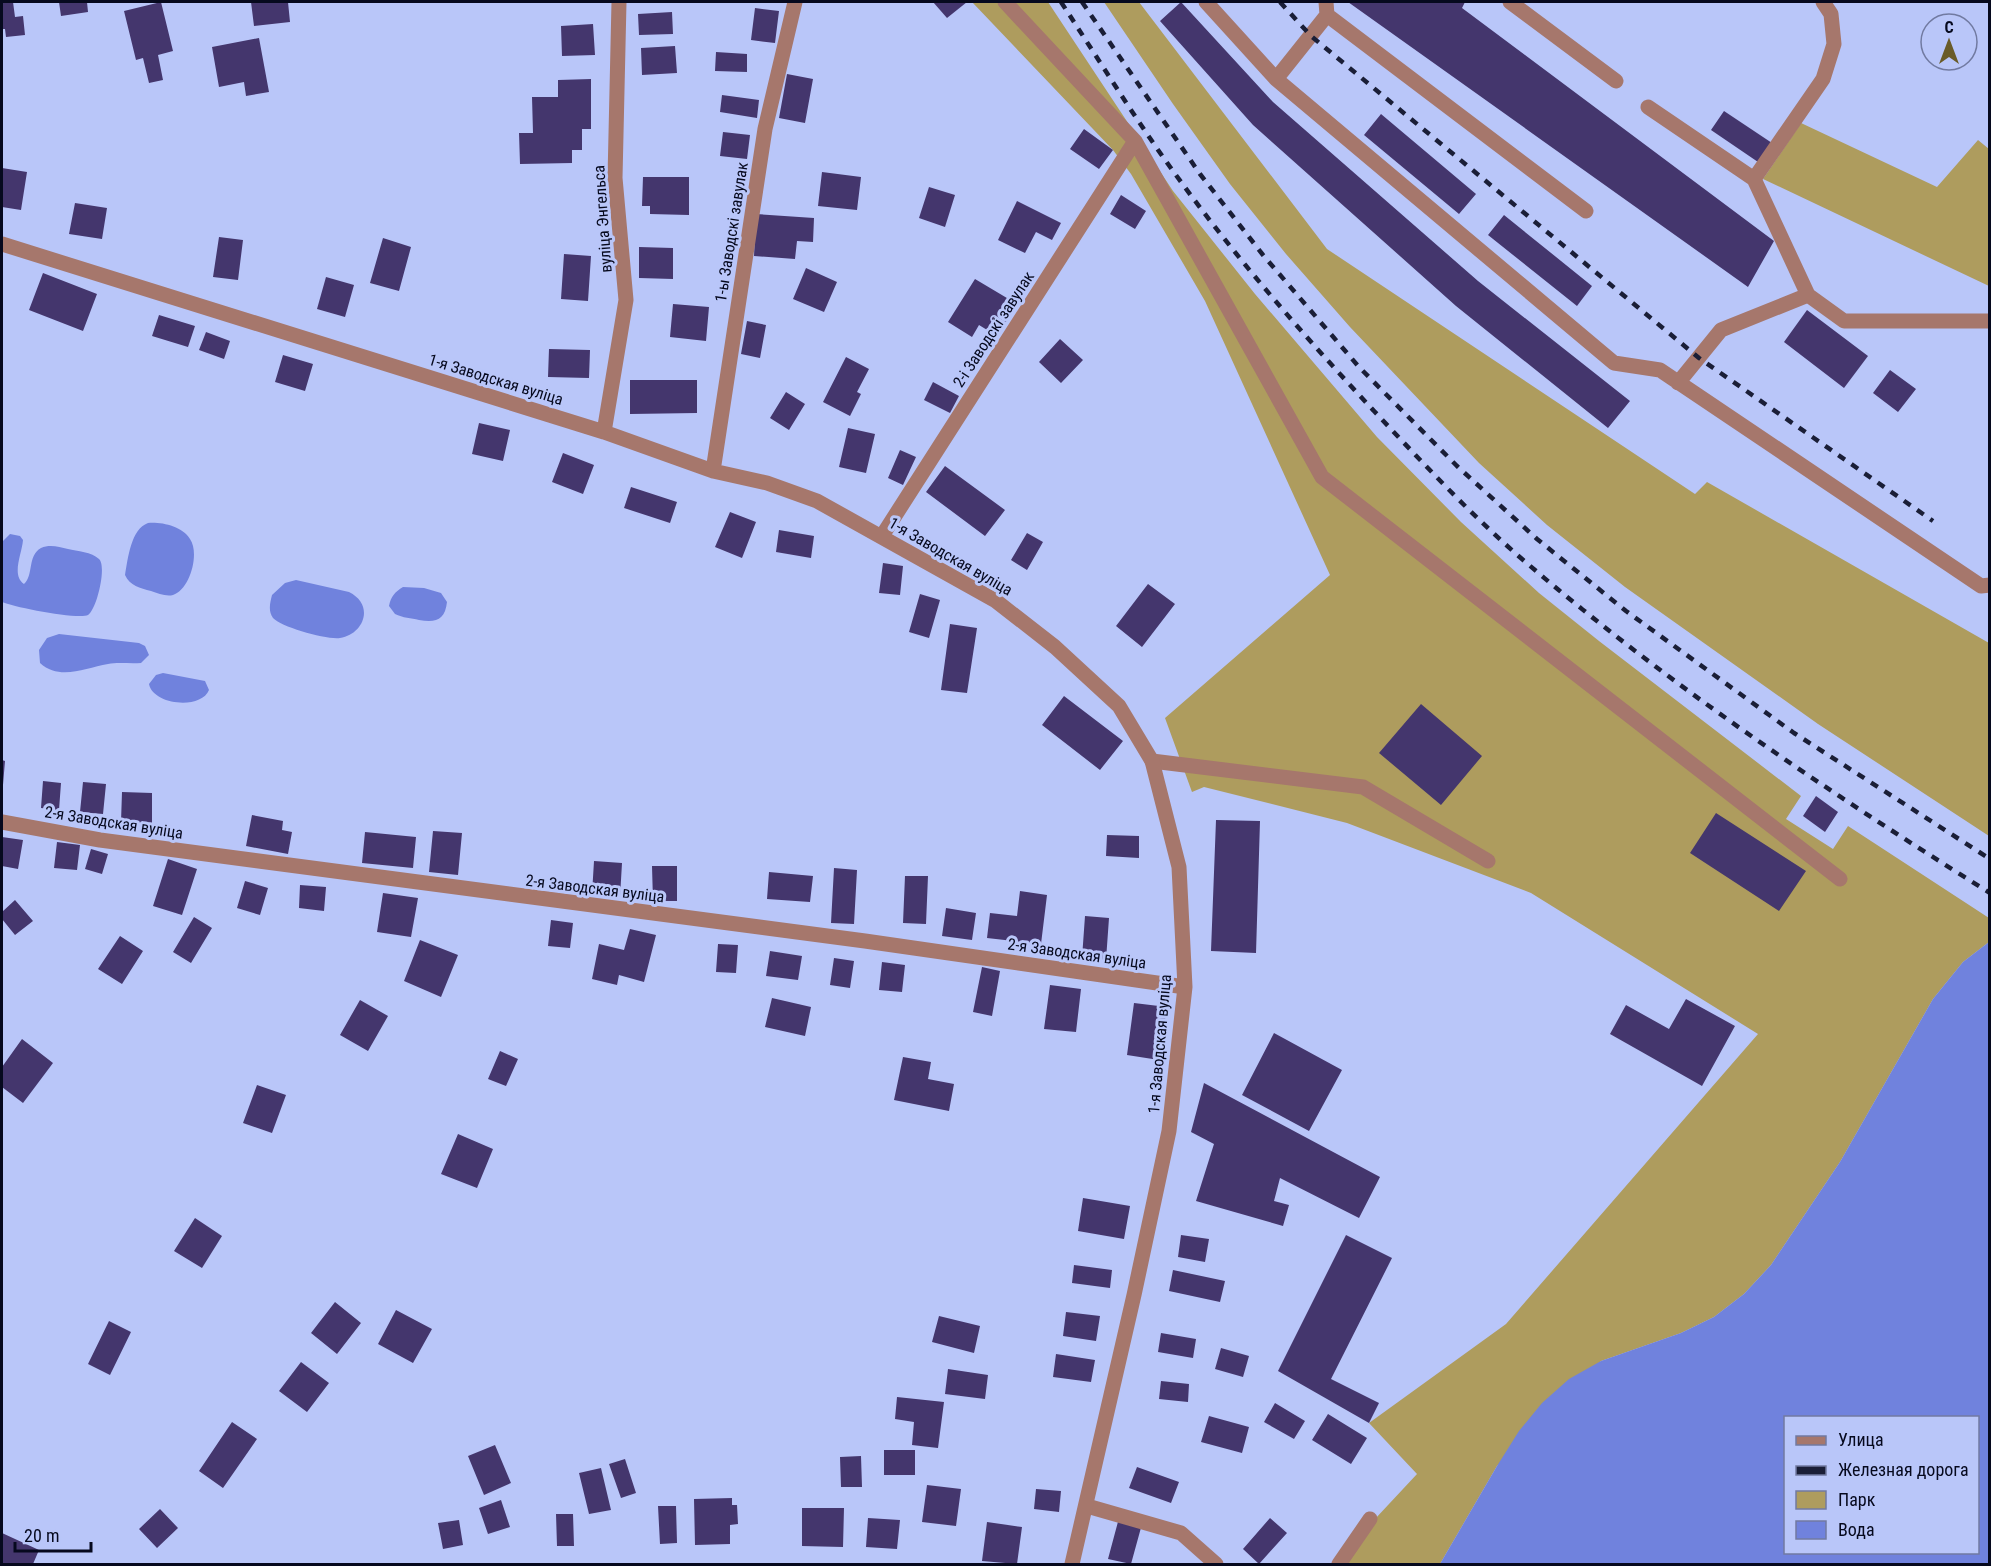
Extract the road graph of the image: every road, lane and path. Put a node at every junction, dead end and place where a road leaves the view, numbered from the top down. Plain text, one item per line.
1 (619, 2) edge
2 (795, 2) edge
3 (1005, 2) edge
4 (1206, 2) edge
5 (1510, 2) edge
6 (1822, 2) edge
7 (1327, 8) edge
8 (1276, 79) junction
9 (1616, 81) dead end
10 (1648, 107) dead end
11 (1135, 141) junction
12 (1754, 179) junction
13 (1586, 211) dead end
14 (2, 244) edge
15 (1808, 295) junction
16 (1989, 321) edge
17 (1678, 383) junction
18 (604, 432) junction
19 (713, 471) junction
20 (882, 537) junction
21 (1989, 585) edge
22 (1152, 760) junction
23 (2, 822) edge
24 (1488, 861) dead end
25 (1840, 879) dead end
26 (1185, 987) junction
27 (1087, 1506) junction
28 (1370, 1519) dead end
29 (1072, 1564) edge
30 (1216, 1564) edge
31 (1339, 1564) edge

1 - 18 street, вуліца Энгельса
2 - 19 street, 1-ы Заводскі завулак
3 - 11 street
4 - 8 street
5 - 9 street
6 - 12 street
7 - 8 street
7 - 13 street
8 - 17 street
10 - 12 street
11 - 20 street, 2-і Заводскі завулак
11 - 25 street
12 - 15 street
14 - 18 street, 1-я Заводская вуліца
15 - 16 street
15 - 17 street
17 - 21 street
18 - 19 street, 1-я Заводская вуліца
19 - 20 street, 1-я Заводская вуліца
20 - 22 street, 1-я Заводская вуліца
22 - 24 street
22 - 26 street, 1-я Заводская вуліца
23 - 26 street, 2-я Заводская вуліца
26 - 27 street, 1-я Заводская вуліца
27 - 29 street, 1-я Заводская вуліца
27 - 30 street
28 - 31 street

